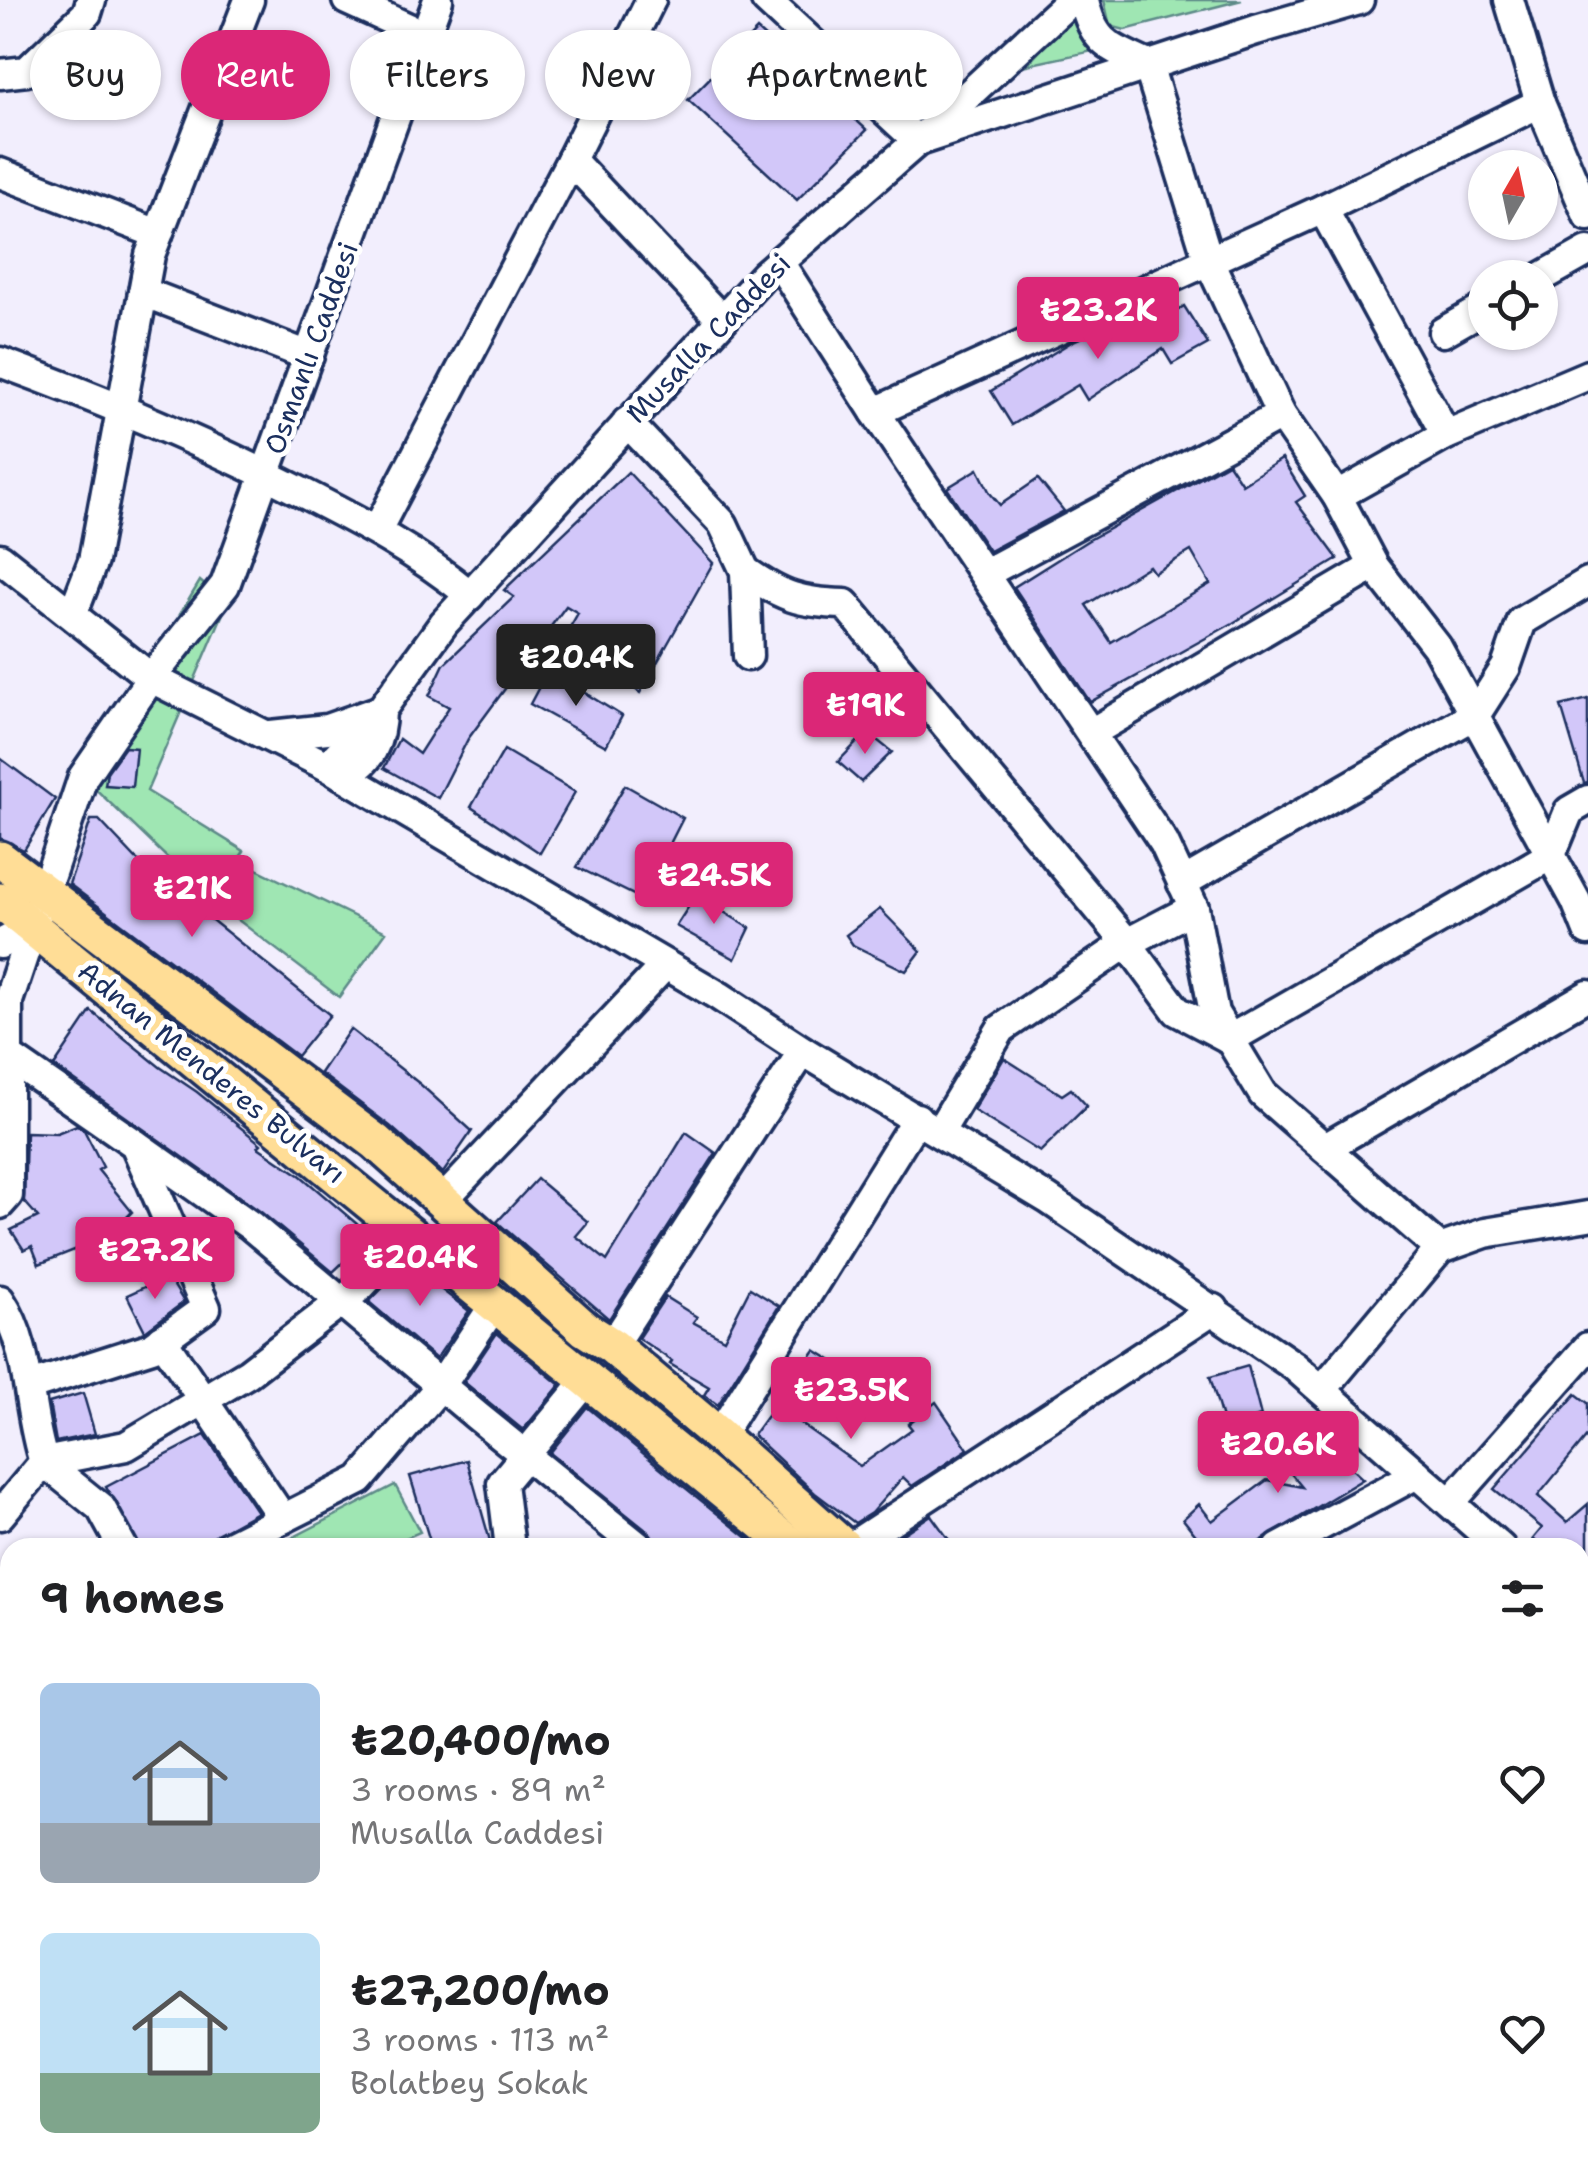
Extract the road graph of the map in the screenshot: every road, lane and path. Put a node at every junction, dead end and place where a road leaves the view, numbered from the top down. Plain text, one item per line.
1 (92, 0) edge
2 (248, 0) edge
3 (347, 0) edge
4 (438, 0) edge
5 (651, 0) edge
6 (766, 0) edge
7 (1071, 0) edge
8 (1084, 0) edge
9 (1358, 0) edge
10 (1509, 0) edge
11 (413, 30) edge
12 (428, 30) edge
13 (1148, 65) junction
14 (0, 74) edge
15 (1540, 104) junction
16 (395, 120) edge
17 (918, 141) junction
18 (571, 160) junction
19 (0, 173) edge
20 (1324, 209) junction
21 (1588, 216) edge
22 (158, 234) junction
23 (1588, 251) edge
24 (1208, 259) junction
25 (779, 262) junction
26 (1558, 268) edge
27 (143, 292) junction
28 (1468, 317) edge
29 (722, 320) junction
30 (1442, 332) dead end
31 (308, 356) junction
32 (0, 362) edge
33 (1588, 375) edge
34 (120, 406) junction
35 (875, 412) junction
36 (1281, 416) junction
37 (627, 422) junction
38 (1446, 435) junction
39 (266, 474) junction
40 (1338, 496) junction
41 (377, 530) junction
42 (0, 558) edge
43 (1374, 566) junction
44 (745, 572) junction
45 (984, 574) junction
46 (1588, 582) edge
47 (470, 594) junction
48 (73, 614) junction
49 (748, 656) dead end
50 (151, 678) junction
51 (381, 710) junction
52 (1476, 714) junction
53 (1091, 733) junction
54 (266, 735) junction
55 (334, 770) junction
56 (1588, 800) edge
57 (1550, 855) junction
58 (0, 859) edge
59 (47, 893) junction
60 (1188, 896) junction
61 (0, 901) edge
62 (35, 926) junction
63 (1588, 931) edge
64 (0, 944) edge
65 (1127, 944) junction
66 (666, 964) junction
67 (1588, 994) edge
68 (1230, 1039) junction
69 (803, 1052) junction
70 (8, 1056) junction
71 (928, 1125) junction
72 (134, 1144) junction
73 (1325, 1148) junction
74 (442, 1202) junction
75 (0, 1204) edge
76 (1588, 1216) edge
77 (410, 1234) junction
78 (1440, 1248) junction
79 (0, 1300) edge
80 (343, 1300) junction
81 (495, 1304) junction
82 (1214, 1309) junction
83 (162, 1339) junction
84 (612, 1346) junction
85 (1588, 1347) edge
86 (588, 1379) junction
87 (442, 1384) junction
88 (30, 1386) junction
89 (1322, 1390) junction
90 (204, 1399) junction
91 (719, 1436) junction
92 (526, 1456) junction
93 (44, 1462) junction
94 (1417, 1474) junction
95 (1450, 1503) junction
96 (0, 1515) edge
97 (282, 1519) junction
98 (118, 1538) edge
99 (245, 1538) edge
100 (509, 1538) edge
101 (628, 1538) edge
102 (782, 1538) edge
103 (836, 1538) edge
104 (862, 1538) edge
105 (1297, 1538) edge
106 (1490, 1538) edge

1 - 14 street
2 - 22 street
3 - 11 street
4 - 12 street, Osmanlı Caddesi
5 - 18 street
6 - 17 street
7 - 17 street, Musalla Caddesi
8 - 13 street
9 - 13 street
10 - 15 street
13 - 17 street
13 - 24 street
15 - 20 street
15 - 21 street
16 - 31 street, Osmanlı Caddesi
17 - 25 street, Musalla Caddesi
18 - 29 street
18 - 41 street
19 - 22 street
20 - 24 street
20 - 38 street
22 - 27 street
23 - 26 street
24 - 35 street
24 - 36 street
25 - 29 street, Musalla Caddesi
25 - 35 street
27 - 31 street
27 - 34 street
28 - 30 street
29 - 37 street, Musalla Caddesi
31 - 39 street, Osmanlı Caddesi
32 - 34 street
33 - 38 street
34 - 39 street
34 - 48 street
35 - 45 street
36 - 40 street
36 - 45 street
37 - 44 street
37 - 47 street, Musalla Caddesi
38 - 40 street
39 - 41 street
39 - 50 street, Osmanlı Caddesi
40 - 43 street
41 - 47 street
42 - 48 street
43 - 52 street
43 - 53 street
44 - 49 street
44 - 65 street
45 - 53 street
46 - 52 street
47 - 51 street, Musalla Caddesi
48 - 50 street
50 - 54 street
50 - 59 street, Osmanlı Caddesi
51 - 54 street
51 - 55 street, Musalla Caddesi
52 - 57 street
52 - 60 street
53 - 60 street
54 - 55 street
55 - 66 street
56 - 57 street
57 - 63 street
57 - 68 street
58 - 59 main road, Adnan Menderes Bulvarı
59 - 62 street, Osmanlı Caddesi
59 - 74 main road, Adnan Menderes Bulvarı
60 - 65 street
60 - 68 street
61 - 62 main road, Adnan Menderes Bulvarı
62 - 64 street
62 - 70 street, Osmanlı Caddesi
62 - 77 main road, Adnan Menderes Bulvarı
65 - 68 street
65 - 71 street
66 - 69 street
66 - 74 street
67 - 73 street
68 - 73 street
69 - 71 street
69 - 84 street
70 - 72 street
70 - 75 street, Osmanlı Caddesi
71 - 82 street
71 - 91 street
72 - 80 street
72 - 83 street
73 - 78 street
74 - 84 main road, Adnan Menderes Bulvarı
76 - 78 street
77 - 80 street
77 - 81 main road, Adnan Menderes Bulvarı
78 - 89 street
79 - 88 street
80 - 87 street
80 - 90 street
81 - 86 main road, Adnan Menderes Bulvarı
81 - 87 street
82 - 89 street
82 - 104 street
83 - 88 street
83 - 90 street
84 - 91 main road, Adnan Menderes Bulvarı
85 - 95 street
86 - 92 street
86 - 102 main road, Adnan Menderes Bulvarı
87 - 92 street
87 - 97 street
88 - 93 street
89 - 94 street
90 - 93 street
90 - 97 street
91 - 103 main road, Adnan Menderes Bulvarı
92 - 100 street
92 - 101 street
93 - 96 street
93 - 98 street
94 - 95 street
94 - 105 street
95 - 106 street
97 - 99 street

